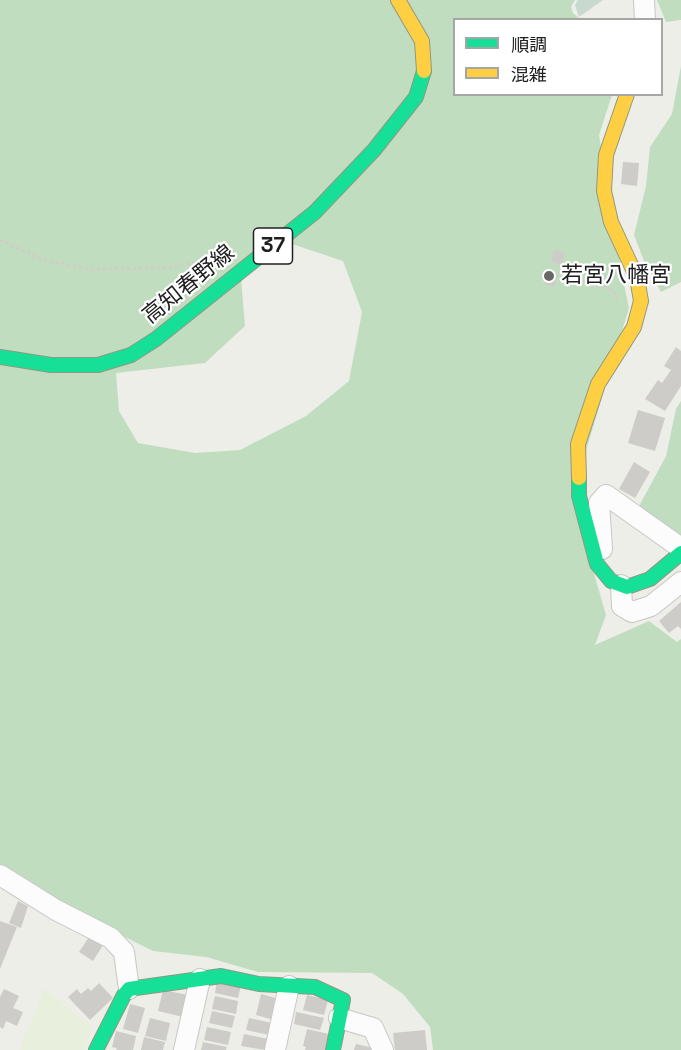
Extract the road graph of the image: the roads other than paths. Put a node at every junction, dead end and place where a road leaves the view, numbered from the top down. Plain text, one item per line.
1 (398, 0) edge
2 (644, 0) edge
3 (645, 18) edge
4 (626, 96) edge
5 (0, 357) edge
6 (681, 548) edge
7 (681, 553) edge
8 (613, 580) junction
9 (681, 582) edge
10 (0, 875) edge
11 (200, 979) junction
12 (289, 986) junction
13 (129, 989) junction
14 (339, 1018) junction
15 (96, 1050) edge
16 (184, 1050) edge
17 (275, 1050) edge
18 (333, 1050) edge
19 (383, 1050) edge

1 - 5 street, 高知春野線 / 37
2 - 3 street
4 - 8 street
6 - 8 street
7 - 8 street
8 - 9 street
10 - 13 street
11 - 12 street
11 - 13 street
11 - 16 street
12 - 14 street
12 - 17 street
13 - 15 street
14 - 18 street
14 - 19 street

